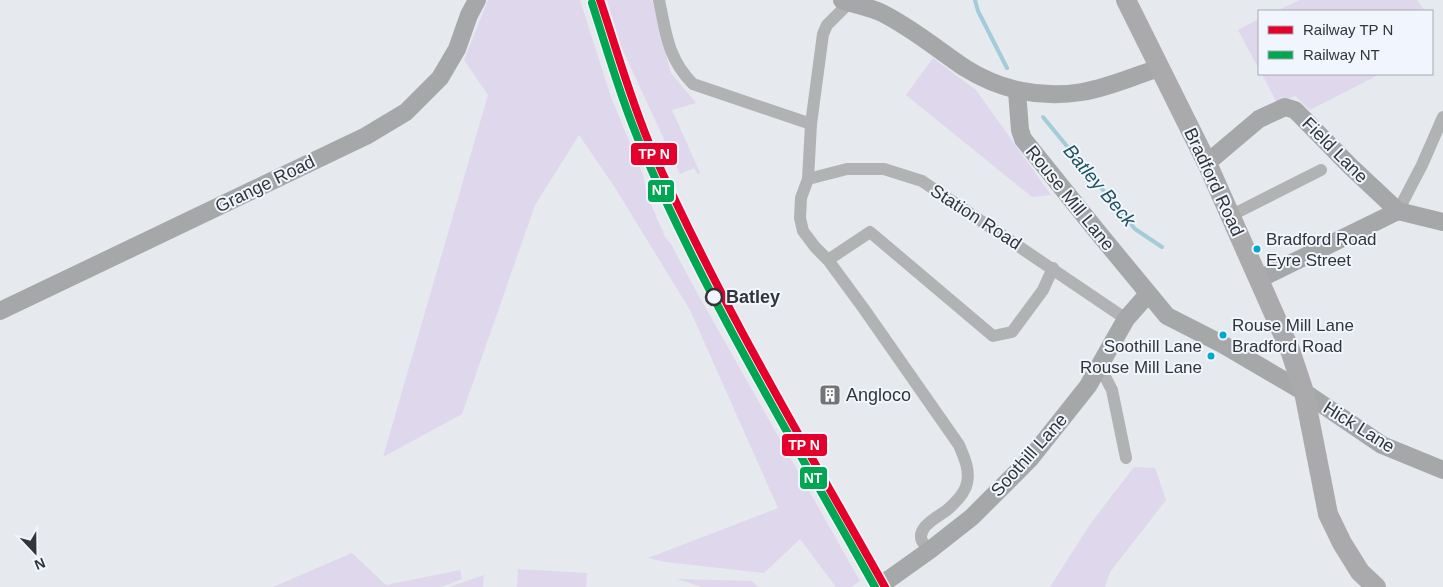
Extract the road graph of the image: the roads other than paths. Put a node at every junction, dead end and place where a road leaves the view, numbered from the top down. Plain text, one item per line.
1 (477, 0) edge
2 (658, 0) edge
3 (1126, 0) edge
4 (846, 1) edge
5 (1159, 68) junction
6 (1017, 91) junction
7 (1443, 117) edge
8 (811, 124) junction
9 (1207, 163) junction
10 (1321, 170) dead end
11 (808, 179) junction
12 (1398, 211) junction
13 (1230, 216) junction
14 (1443, 222) edge
15 (828, 260) junction
16 (1053, 268) junction
17 (1259, 278) junction
18 (1148, 294) junction
19 (0, 311) edge
20 (1126, 319) junction
21 (1100, 367) junction
22 (1304, 392) junction
23 (1126, 458) dead end
24 (1443, 470) edge
25 (930, 550) junction
26 (884, 583) edge
27 (1374, 587) edge

1 - 19 main road, Grange Road
2 - 8 street
3 - 5 main road, Bradford Road
4 - 6 main road
4 - 8 street
5 - 6 main road
5 - 9 main road, Bradford Road
6 - 18 main road, Rouse Mill Lane
7 - 12 street
8 - 11 street
9 - 12 main road, Field Lane
9 - 13 main road, Bradford Road
10 - 13 street
11 - 15 street
11 - 16 street, Station Road
12 - 14 main road, Field Lane
12 - 17 main road
13 - 17 main road, Bradford Road
15 - 16 street
15 - 25 street
16 - 20 street, Station Road
17 - 22 main road, Bradford Road
18 - 20 main road, Soothill Lane
18 - 22 main road
20 - 21 main road, Soothill Lane
21 - 23 street
21 - 25 main road, Soothill Lane
22 - 24 main road, Hick Lane
22 - 27 main road, Bradford Road
25 - 26 main road, Soothill Lane

